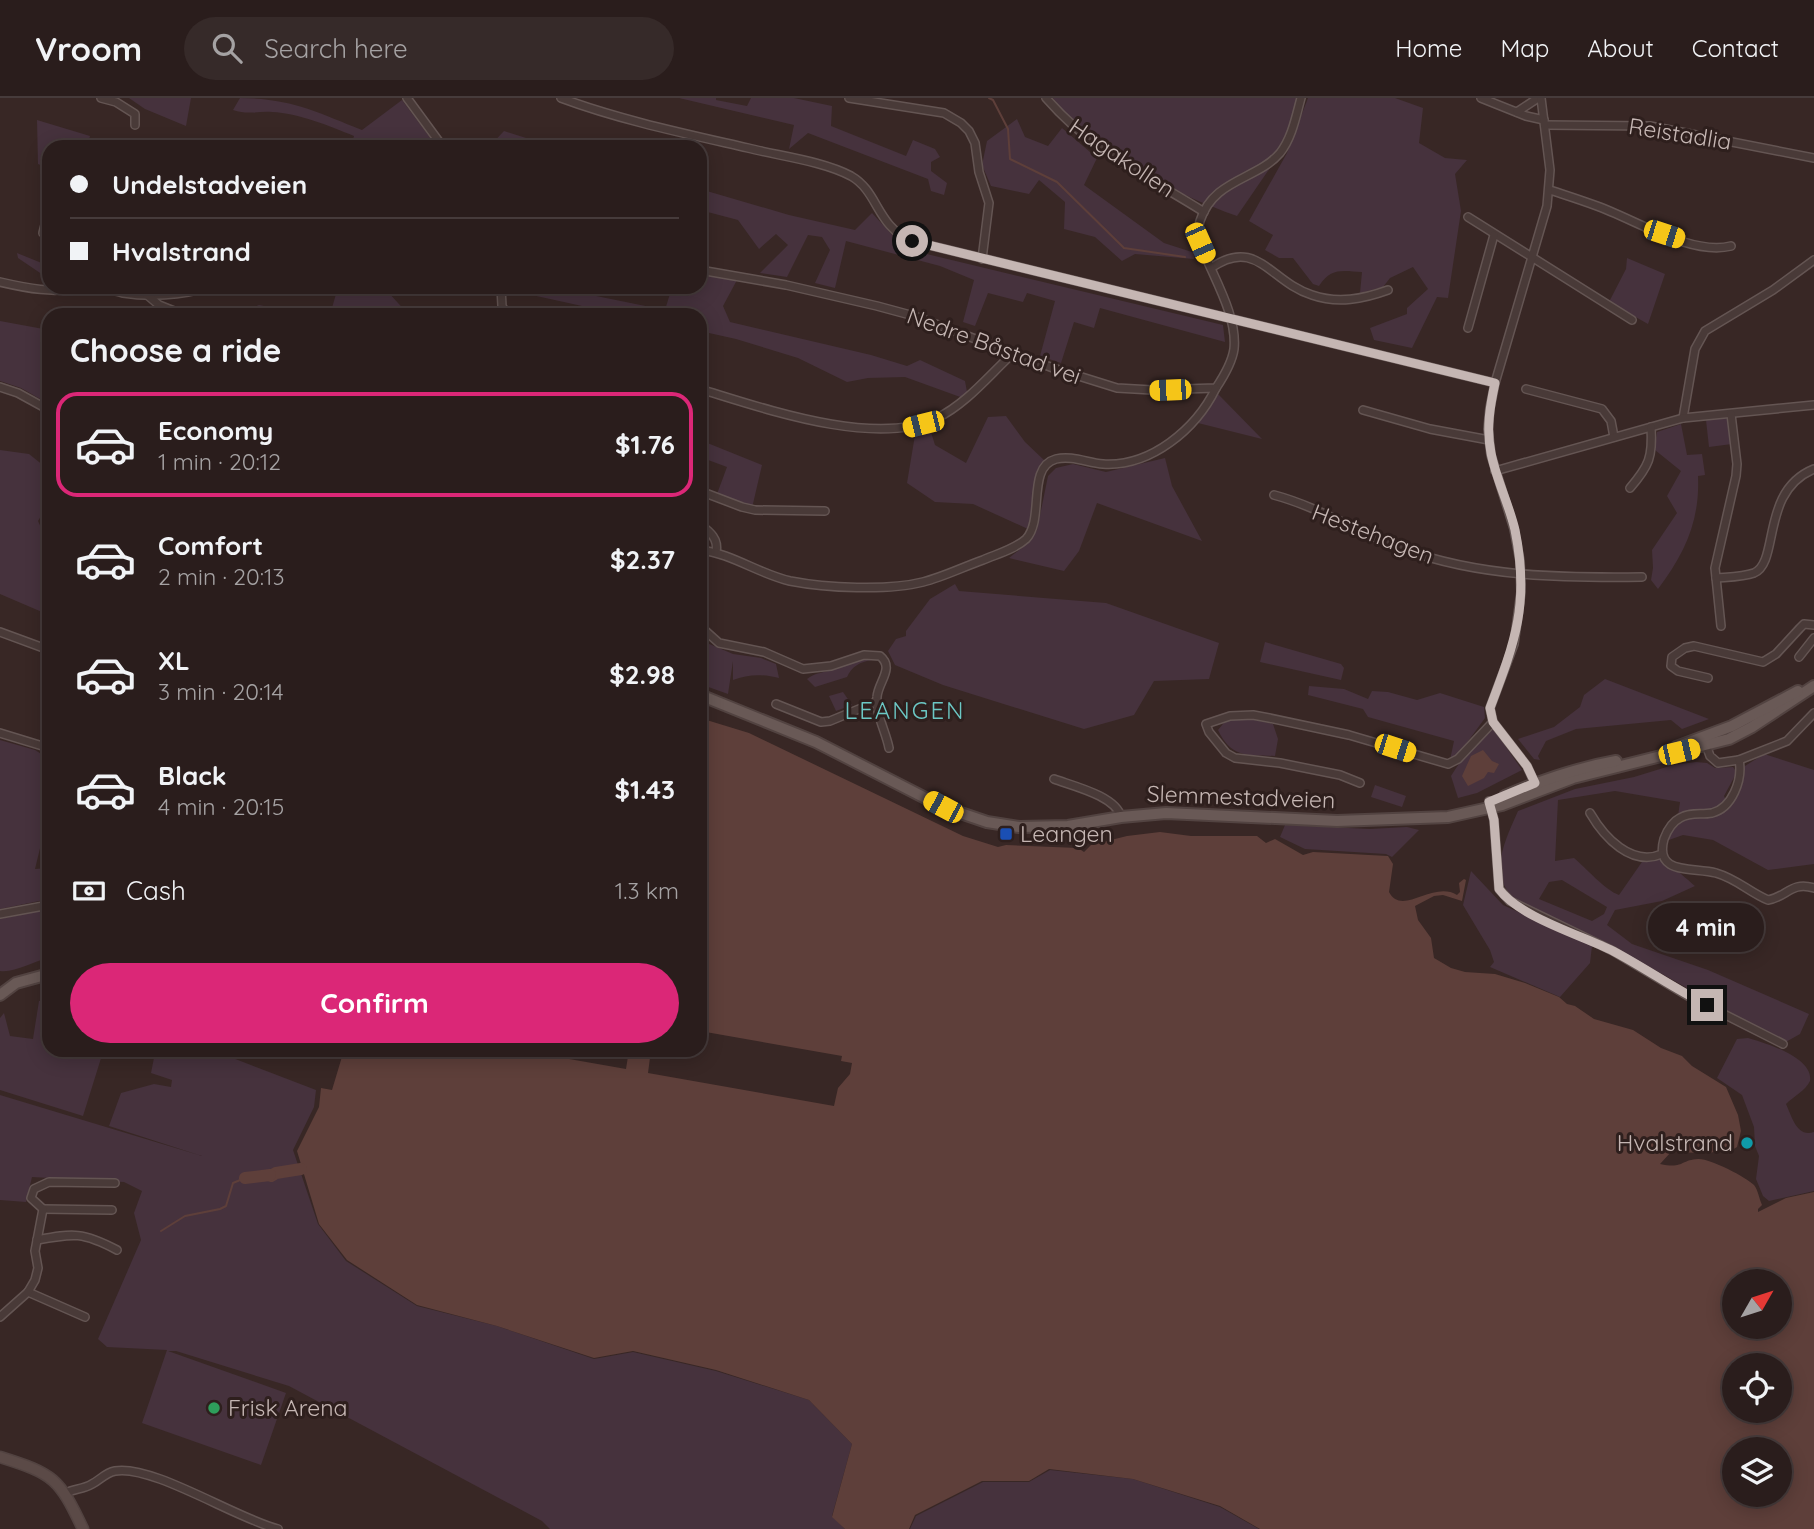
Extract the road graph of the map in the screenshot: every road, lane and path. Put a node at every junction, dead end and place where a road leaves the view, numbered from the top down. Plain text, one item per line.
1 (102, 98) edge
2 (407, 98) edge
3 (561, 98) edge
4 (849, 98) edge
5 (917, 98) edge
6 (1046, 98) edge
7 (1301, 98) edge
8 (1481, 98) edge
9 (1539, 98) edge
10 (917, 108) junction
11 (1517, 112) junction
12 (1544, 122) junction
13 (135, 125) dead end
14 (438, 140) edge
15 (1814, 158) edge
16 (1549, 190) junction
17 (1204, 212) junction
18 (1468, 217) dead end
19 (1494, 235) junction
20 (1731, 246) dead end
21 (1532, 258) junction
22 (982, 259) junction
23 (1814, 260) edge
24 (1211, 268) junction
25 (707, 271) edge
26 (0, 282) edge
27 (42, 288) edge
28 (1388, 290) dead end
29 (146, 294) edge
30 (168, 308) edge
31 (1230, 318) junction
32 (1632, 320) dead end
33 (1468, 328) dead end
34 (1011, 353) junction
35 (1495, 383) junction
36 (0, 387) edge
37 (1216, 388) junction
38 (1526, 389) dead end
39 (707, 391) edge
40 (1814, 405) edge
41 (42, 406) edge
42 (1363, 410) dead end
43 (1731, 414) junction
44 (1684, 418) junction
45 (1651, 428) junction
46 (1614, 437) junction
47 (1489, 440) junction
48 (1814, 470) edge
49 (1495, 471) junction
50 (1630, 488) dead end
51 (707, 494) edge
52 (1274, 495) dead end
53 (825, 511) dead end
54 (707, 531) edge
55 (707, 551) edge
56 (716, 552) junction
57 (1521, 574) junction
58 (1642, 577) dead end
59 (1716, 578) junction
60 (1814, 625) edge
61 (1721, 626) dead end
62 (0, 632) edge
63 (707, 632) edge
64 (1814, 638) edge
65 (42, 647) edge
66 (1799, 657) dead end
67 (1708, 678) dead end
68 (1814, 686) edge
69 (707, 698) edge
70 (876, 702) junction
71 (776, 704) dead end
72 (1814, 713) edge
73 (1493, 722) junction
74 (0, 733) edge
75 (1705, 742) junction
76 (42, 746) edge
77 (889, 748) dead end
78 (1739, 760) junction
79 (1054, 779) dead end
80 (1360, 783) dead end
81 (1537, 787) junction
82 (1490, 805) junction
83 (1590, 813) dead end
84 (1121, 817) junction
85 (1662, 854) junction
86 (1814, 888) edge
87 (42, 906) edge
88 (0, 914) edge
89 (42, 976) edge
90 (0, 995) edge
91 (1783, 1044) dead end
92 (115, 1184) dead end
93 (43, 1209) junction
94 (112, 1210) dead end
95 (37, 1240) junction
96 (117, 1250) dead end
97 (28, 1292) junction
98 (0, 1317) edge
99 (85, 1317) dead end
100 (0, 1457) edge
101 (66, 1493) junction
102 (83, 1529) edge
103 (278, 1529) edge

1 - 13 street
2 - 14 street
3 - 22 street
4 - 10 street
5 - 10 street
6 - 17 street, Hagakollen
7 - 17 street
8 - 11 street, Reistadlia
9 - 11 street
9 - 12 street
10 - 22 street
11 - 12 street, Reistadlia
12 - 15 street, Reistadlia
12 - 16 street
16 - 20 street
16 - 21 street
17 - 24 street
18 - 19 street
19 - 21 street
19 - 33 street
21 - 32 street
21 - 35 street
22 - 31 street
23 - 44 street
24 - 28 street
24 - 31 street
25 - 34 street, Nedre Båstad vei
26 - 27 street
29 - 30 street
31 - 35 street
31 - 37 street
34 - 37 street, Nedre Båstad vei
34 - 39 street
35 - 47 street
36 - 41 street
37 - 56 street
38 - 46 street
40 - 43 street
42 - 47 street
43 - 44 street
43 - 59 street
44 - 45 street
45 - 46 street
45 - 50 street
46 - 49 street
47 - 49 street
48 - 59 street
49 - 57 street
51 - 53 street
52 - 57 street, Hestehagen
54 - 56 street
55 - 56 street
57 - 58 street, Hestehagen
57 - 73 street
59 - 61 street
60 - 67 street
62 - 65 street
63 - 70 street
64 - 66 street
68 - 75 main road, Slemmestadveien
69 - 84 main road, Slemmestadveien
70 - 71 street
70 - 77 street
72 - 78 street
73 - 80 street
73 - 81 street
74 - 76 street
75 - 78 street
75 - 81 main road, Slemmestadveien
78 - 85 street
79 - 84 street
81 - 82 main road, Slemmestadveien
82 - 84 main road, Slemmestadveien
82 - 91 street
83 - 85 street
85 - 86 street
87 - 88 street
89 - 90 main road
92 - 93 street
93 - 94 street
93 - 95 street
95 - 96 street
95 - 97 street
97 - 98 street
97 - 99 street
100 - 101 street
101 - 102 street
101 - 103 street

